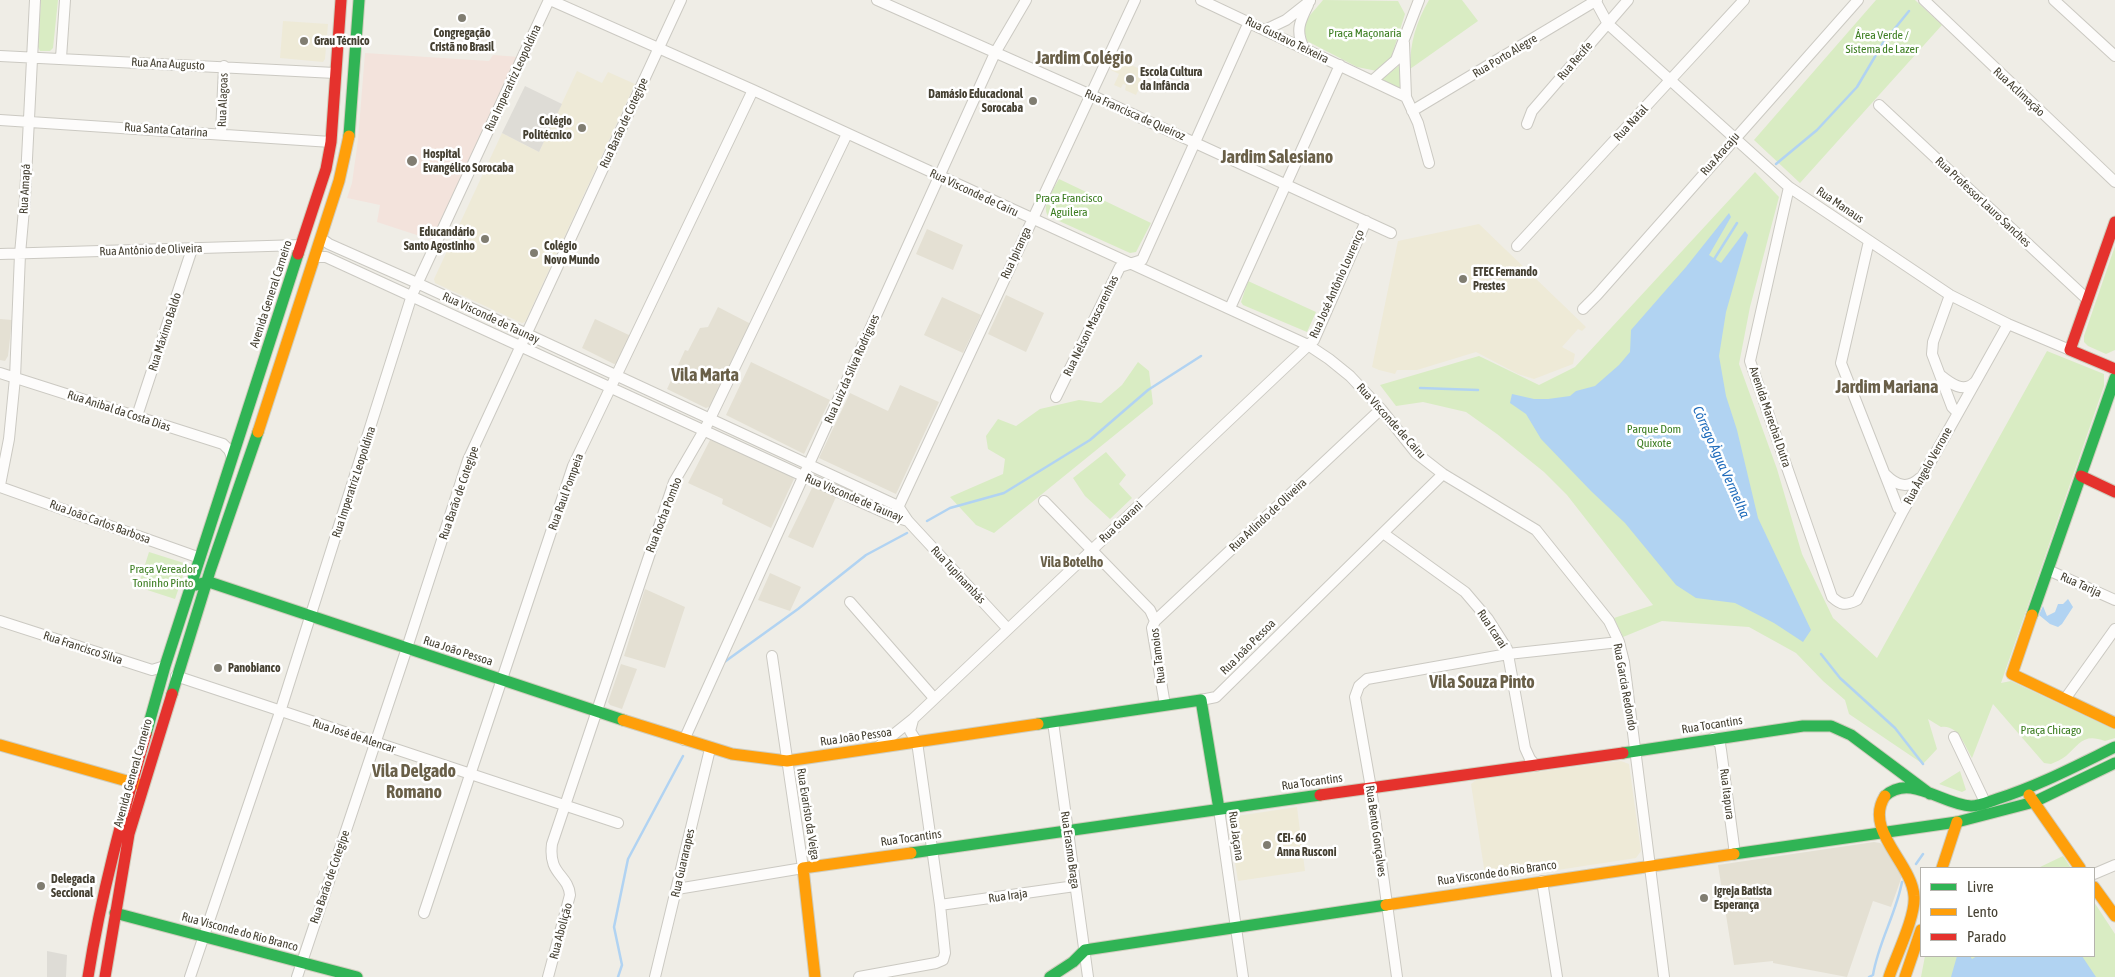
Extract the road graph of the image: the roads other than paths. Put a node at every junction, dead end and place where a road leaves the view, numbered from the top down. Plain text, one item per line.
1 (35, 0) edge
2 (65, 0) edge
3 (341, 0) edge
4 (359, 0) edge
5 (550, 0) edge
6 (681, 0) edge
7 (877, 0) edge
8 (1026, 0) edge
9 (1135, 0) edge
10 (1201, 0) edge
11 (1310, 0) edge
12 (1419, 0) edge
13 (1596, 0) edge
14 (1628, 0) edge
15 (1744, 0) edge
16 (1858, 0) edge
17 (1924, 0) edge
18 (2054, 0) edge
19 (1249, 22) junction
20 (1608, 24) junction
21 (1265, 30) junction
22 (1404, 43) junction
23 (1304, 48) junction
24 (659, 49) junction
25 (995, 53) junction
26 (0, 56) edge
27 (2115, 56) edge
28 (31, 58) junction
29 (61, 58) junction
30 (224, 66) junction
31 (1340, 66) junction
32 (335, 73) junction
33 (1670, 80) junction
34 (1372, 81) junction
35 (752, 90) junction
36 (1091, 95) junction
37 (1406, 97) junction
38 (1879, 105) dead end
39 (1412, 111) junction
40 (0, 120) edge
41 (28, 122) junction
42 (1527, 124) dead end
43 (221, 134) junction
44 (847, 134) junction
45 (1735, 138) junction
46 (331, 142) junction
47 (1194, 142) junction
48 (1428, 163) dead end
49 (940, 177) junction
50 (2115, 182) edge
51 (1286, 184) junction
52 (1789, 187) junction
53 (1032, 219) junction
54 (1366, 221) junction
55 (2115, 222) edge
56 (1391, 233) dead end
57 (322, 239) junction
58 (1868, 241) junction
59 (301, 244) junction
60 (1517, 246) dead end
61 (192, 249) junction
62 (0, 254) edge
63 (20, 254) junction
64 (316, 257) junction
65 (1129, 264) junction
66 (417, 283) junction
67 (412, 295) junction
68 (1950, 295) junction
69 (2088, 300) junction
70 (1230, 308) junction
71 (1583, 309) dead end
72 (2008, 324) junction
73 (527, 335) junction
74 (1308, 345) junction
75 (522, 346) junction
76 (2070, 350) junction
77 (2115, 369) edge
78 (0, 373) edge
79 (1939, 375) junction
80 (616, 376) junction
81 (15, 378) junction
82 (1979, 378) junction
83 (2115, 378) edge
84 (610, 387) junction
85 (1056, 397) dead end
86 (1381, 409) junction
87 (1958, 413) junction
88 (137, 416) junction
89 (710, 418) junction
90 (704, 430) junction
91 (232, 457) junction
92 (809, 464) junction
93 (1444, 474) junction
94 (1885, 474) junction
95 (803, 476) junction
96 (1922, 476) junction
97 (2081, 476) junction
98 (0, 486) edge
99 (2115, 492) edge
100 (1044, 501) dead end
101 (898, 506) junction
102 (1903, 511) junction
103 (892, 516) junction
104 (908, 521) junction
105 (1383, 533) junction
106 (1091, 549) junction
107 (200, 558) junction
108 (2048, 570) junction
109 (207, 582) junction
110 (189, 590) junction
111 (2115, 600) edge
112 (850, 602) dead end
113 (1847, 605) joint
114 (311, 616) junction
115 (0, 621) edge
116 (1155, 621) junction
117 (1008, 629) junction
118 (2115, 629) edge
119 (1619, 642) junction
120 (407, 648) junction
121 (1508, 654) junction
122 (772, 656) dead end
123 (165, 666) junction
124 (176, 676) junction
125 (502, 680) junction
126 (934, 698) junction
127 (1201, 700) junction
128 (2065, 700) junction
129 (1164, 705) junction
130 (596, 710) junction
131 (280, 712) junction
132 (913, 719) junction
133 (1053, 722) junction
134 (2115, 723) edge
135 (1954, 737) dead end
136 (1713, 738) junction
137 (684, 740) junction
138 (917, 742) junction
139 (376, 743) junction
140 (0, 745) edge
141 (877, 747) junction
142 (2115, 747) edge
143 (710, 748) junction
144 (1636, 750) junction
145 (786, 761) junction
146 (2115, 763) edge
147 (1536, 766) junction
148 (470, 774) junction
149 (131, 783) junction
150 (143, 786) junction
151 (1978, 787) junction
152 (1371, 788) junction
153 (2026, 791) junction
154 (1930, 794) junction
155 (1985, 802) junction
156 (2034, 802) junction
157 (564, 806) junction
158 (1969, 806) junction
159 (1218, 809) junction
160 (1957, 822) junction
161 (618, 823) dead end
162 (1068, 831) junction
163 (1885, 832) junction
164 (932, 849) junction
165 (1735, 854) junction
166 (1650, 865) junction
167 (2115, 865) edge
168 (1942, 867) edge
169 (2079, 867) edge
170 (802, 868) junction
171 (2095, 874) edge
172 (1542, 880) junction
173 (567, 885) joint
174 (1075, 886) junction
175 (2095, 888) edge
176 (677, 889) junction
177 (1386, 904) junction
178 (940, 905) junction
179 (115, 913) junction
180 (424, 913) dead end
181 (2115, 916) edge
182 (1236, 925) junction
183 (1920, 933) edge
184 (204, 936) junction
185 (1085, 950) junction
186 (302, 962) junction
187 (88, 977) edge
188 (104, 977) edge
189 (190, 977) edge
190 (297, 977) edge
191 (357, 977) edge
192 (548, 977) edge
193 (655, 977) edge
194 (815, 977) edge
195 (859, 977) edge
196 (1050, 977) edge
197 (1088, 977) edge
198 (1243, 977) edge
199 (1397, 977) edge
200 (1557, 977) edge
201 (1664, 977) edge
202 (1889, 977) edge
203 (1905, 977) edge

1 - 28 street, Rua Amapá
2 - 29 street
3 - 32 main road, Avenida General Carneiro
4 - 57 main road, Avenida General Carneiro
5 - 24 street, Rua Visconde de Cairu
5 - 66 street, Rua Imperatriz Leopoldina
6 - 24 street, Rua Barão de Cotegipe
7 - 25 street, Rua Francisca de Queiroz
8 - 25 street, Rua Luiz da Silva Rodrigues
9 - 36 street, Rua Ipiranga
10 - 19 street, Rua Gustavo Teixeira
11 - 21 street
11 - 23 street
12 - 22 street
13 - 20 street, Rua Manaus
13 - 39 street, Rua Porto Alegre
14 - 20 street, Rua Recife
15 - 33 street, Rua Natal
16 - 45 street, Rua Aracaju
17 - 50 street, Rua Aclimação
18 - 27 street
19 - 21 street, Rua Gustavo Teixeira
19 - 47 street, Rua Nelson Mascarenhas
20 - 33 street, Rua Manaus
20 - 42 street, Rua Recife
21 - 23 street, Rua Gustavo Teixeira
22 - 34 street
22 - 37 street
23 - 31 street, Rua Gustavo Teixeira
24 - 35 street, Rua Visconde de Cairu
24 - 73 street, Rua Barão de Cotegipe
25 - 36 street, Rua Francisca de Queiroz
25 - 49 street, Rua Luiz da Silva Rodrigues
26 - 28 street, Rua Ana Augusto
28 - 29 street, Rua Ana Augusto
28 - 41 street, Rua Amapá
29 - 30 street, Rua Ana Augusto
30 - 32 street, Rua Ana Augusto
30 - 43 street, Rua Alagoas
31 - 34 street, Rua Gustavo Teixeira
31 - 51 street
32 - 46 main road, Avenida General Carneiro
33 - 45 street, Rua Manaus
33 - 60 street, Rua Natal
34 - 37 street, Rua Gustavo Teixeira
35 - 44 street, Rua Visconde de Cairu
35 - 80 street, Rua Raul Pompeia
36 - 47 street, Rua Francisca de Queiroz
36 - 53 street, Rua Ipiranga
37 - 39 street
38 - 69 street, Rua Professor Lauro Sanches
39 - 48 street
40 - 41 street, Rua Santa Catarina
41 - 43 street, Rua Santa Catarina
41 - 63 street, Rua Amapá
43 - 46 street, Rua Santa Catarina
44 - 49 street, Rua Visconde de Cairu
44 - 89 street, Rua Rocha Pombo
45 - 52 street, Rua Manaus
45 - 71 street, Rua Aracaju
46 - 59 main road, Avenida General Carneiro
47 - 51 street, Rua Francisca de Queiroz
47 - 65 street, Rua Nelson Mascarenhas
49 - 53 street, Rua Visconde de Cairu
49 - 92 street, Rua Luiz da Silva Rodrigues
51 - 54 street, Rua Francisca de Queiroz
51 - 70 street
52 - 58 street, Rua Manaus
52 - 113 street, Avenida Marechal Dutra
53 - 65 street, Rua Visconde de Cairu
53 - 101 street, Rua Ipiranga
54 - 56 street, Rua Francisca de Queiroz
54 - 74 street, Rua José Antônio Lourenço
55 - 69 main road
57 - 64 main road, Avenida General Carneiro
57 - 66 street, Rua Visconde de Taunay
58 - 68 street, Rua Manaus
58 - 94 street
59 - 61 street, Rua Antônio de Oliveira
59 - 91 main road, Avenida General Carneiro
61 - 63 street, Rua Antônio de Oliveira
61 - 88 street, Rua Máximo Baldo
62 - 63 street, Rua Antônio de Oliveira
63 - 81 street, Rua Amapá
64 - 67 street, Rua Visconde de Taunay
64 - 109 main road, Avenida General Carneiro
65 - 70 street, Rua Visconde de Cairu
65 - 85 street, Rua Nelson Mascarenhas
66 - 67 street, Rua Imperatriz Leopoldina
66 - 73 street, Rua Visconde de Taunay
67 - 75 street, Rua Visconde de Taunay
67 - 114 street, Rua Imperatriz Leopoldina
68 - 72 street, Rua Manaus
68 - 79 street
69 - 76 main road
70 - 74 street, Rua Visconde de Cairu
72 - 76 street, Rua Manaus
72 - 82 street, Rua Ângelo Verrone
73 - 75 street, Rua Barão de Cotegipe
73 - 80 street, Rua Visconde de Taunay
74 - 86 street, Rua Visconde de Cairu
74 - 106 street, Rua Guarani
75 - 84 street, Rua Visconde de Taunay
75 - 120 street, Rua Barão de Cotegipe
76 - 77 main road, Rua Manaus
78 - 81 street, Rua Anibal da Costa Dias
79 - 82 street
79 - 87 street
80 - 84 street, Rua Raul Pompeia
80 - 89 street, Rua Visconde de Taunay
81 - 88 street, Rua Anibal da Costa Dias
81 - 98 street, Rua Amapá
82 - 87 street, Rua Ângelo Verrone
83 - 97 main road
84 - 90 street, Rua Visconde de Taunay
84 - 125 street, Rua Raul Pompeia
86 - 93 street, Rua Visconde de Cairu
86 - 116 street, Rua Arlindo de Oliveira
87 - 96 street, Rua Ângelo Verrone
88 - 91 street, Rua Anibal da Costa Dias
89 - 90 street, Rua Rocha Pombo
89 - 92 street, Rua Visconde de Taunay
90 - 95 street, Rua Visconde de Taunay
90 - 130 street, Rua Rocha Pombo
91 - 107 main road, Avenida General Carneiro
92 - 95 street, Rua Luiz da Silva Rodrigues
92 - 101 street, Rua Visconde de Taunay
93 - 105 street, Rua João Pessoa
93 - 119 street, Rua Garcia Redondo
94 - 96 street
94 - 102 street
95 - 103 street, Rua Visconde de Taunay
95 - 137 street, Rua Luiz da Silva Rodrigues
96 - 102 street, Rua Ângelo Verrone
97 - 99 main road
97 - 108 main road
98 - 107 street, Rua João Carlos Barbosa
100 - 106 street, Rua Tamoios
101 - 103 street, Rua Ipiranga
101 - 104 street, Rua Visconde de Taunay
102 - 113 street, Rua Ângelo Verrone
103 - 104 street, Rua Visconde de Taunay
104 - 117 street, Rua Tupinambás
105 - 121 street, Rua Icaraí
105 - 127 street, Rua João Pessoa
106 - 116 street, Rua Tamoios
106 - 117 street, Rua Guarani
107 - 110 main road, Avenida General Carneiro
108 - 111 street, Rua Tarija
108 - 128 main road
109 - 110 main road
109 - 114 main road, Rua João Pessoa
109 - 124 main road, Avenida General Carneiro
110 - 123 main road, Avenida General Carneiro
112 - 126 street
114 - 120 main road, Rua João Pessoa
114 - 131 street, Rua Imperatriz Leopoldina
115 - 123 street, Rua Francisco Silva
116 - 129 street, Rua Tamoios
117 - 126 street, Rua Guarani
118 - 128 street
119 - 121 street
119 - 144 street, Rua Garcia Redondo
120 - 125 main road, Rua João Pessoa
120 - 139 street, Rua Barão de Cotegipe
121 - 147 street, Rua Icaraí
121 - 152 street, Rua Bento Gonçalves
122 - 145 street, Rua Evaristo da Veiga
123 - 149 main road, Avenida General Carneiro
124 - 131 street, Rua José de Alencar
124 - 150 main road, Avenida General Carneiro
125 - 130 main road, Rua João Pessoa
125 - 148 street, Rua Raul Pompeia
126 - 132 street, Rua Guarani
127 - 129 main road, Rua João Pessoa
127 - 159 main road, Rua Jaçana
128 - 134 main road
129 - 133 main road, Rua João Pessoa
130 - 137 main road, Rua João Pessoa
130 - 157 street, Rua Rocha Pombo
131 - 139 street, Rua José de Alencar
131 - 184 street, Rua Imperatriz Leopoldina
132 - 138 street
132 - 141 street, Rua Guarani
133 - 138 main road, Rua João Pessoa
133 - 162 street, Rua Erasmo Braga
135 - 151 street
136 - 144 main road, Rua Tocantins
136 - 154 main road, Rua Tocantins
136 - 165 street, Rua Itapura
137 - 143 main road, Rua João Pessoa
138 - 141 main road, Rua João Pessoa
138 - 164 street
139 - 148 street, Rua José de Alencar
139 - 186 street, Rua Barão de Cotegipe
140 - 149 main road
141 - 145 main road, Rua João Pessoa
142 - 153 main road
143 - 145 main road, Rua João Pessoa
143 - 176 street, Rua Guararapes
144 - 147 main road, Rua Tocantins
144 - 166 street, Rua Garcia Redondo
145 - 170 street, Rua Evaristo da Veiga
146 - 156 main road, Rua Visconde do Rio Branco
147 - 152 main road, Rua Tocantins
148 - 157 street, Rua José de Alencar
148 - 180 street, Rua Raul Pompeia
149 - 150 main road
149 - 187 main road, Avenida General Carneiro
150 - 179 main road, Avenida General Carneiro
151 - 155 street
151 - 158 street
152 - 159 main road, Rua Tocantins
152 - 177 street, Rua Bento Gonçalves
153 - 155 main road
153 - 156 main road
154 - 158 main road
154 - 163 main road
155 - 158 main road
156 - 160 main road, Rua Visconde do Rio Branco
156 - 169 main road
157 - 161 street, Rua José de Alencar
157 - 173 street, Rua Rocha Pombo
159 - 162 main road, Rua Tocantins
159 - 182 street, Rua Jaçana
160 - 163 main road, Rua Visconde do Rio Branco
160 - 168 main road
162 - 164 main road, Rua Tocantins
162 - 174 street, Rua Erasmo Braga
163 - 165 main road, Rua Visconde do Rio Branco
163 - 202 main road
164 - 170 main road, Rua Tocantins
164 - 178 street
165 - 166 main road, Rua Visconde do Rio Branco
166 - 172 main road, Rua Visconde do Rio Branco
166 - 201 street, Rua Garcia Redondo
167 - 171 street
170 - 176 street, Rua Tocantins
170 - 194 main road, Rua Evaristo da Veiga
172 - 177 main road, Rua Visconde do Rio Branco
172 - 200 street
173 - 192 street, Rua Abolição
174 - 178 street, Rua Iraja
174 - 185 street, Rua Erasmo Braga
175 - 181 main road
176 - 193 street, Rua Guararapes
177 - 182 main road, Rua Visconde do Rio Branco
177 - 199 street, Rua Bento Gonçalves
178 - 195 street
179 - 184 main road, Rua Visconde do Rio Branco
179 - 188 main road, Avenida General Carneiro
182 - 185 main road, Rua Visconde do Rio Branco
182 - 198 street, Rua Jaçana
183 - 203 main road
184 - 186 main road, Rua Visconde do Rio Branco
184 - 189 street, Rua Imperatriz Leopoldina
185 - 196 main road
185 - 197 street, Rua Erasmo Braga
186 - 190 street, Rua Barão de Cotegipe
186 - 191 main road, Rua Visconde do Rio Branco

